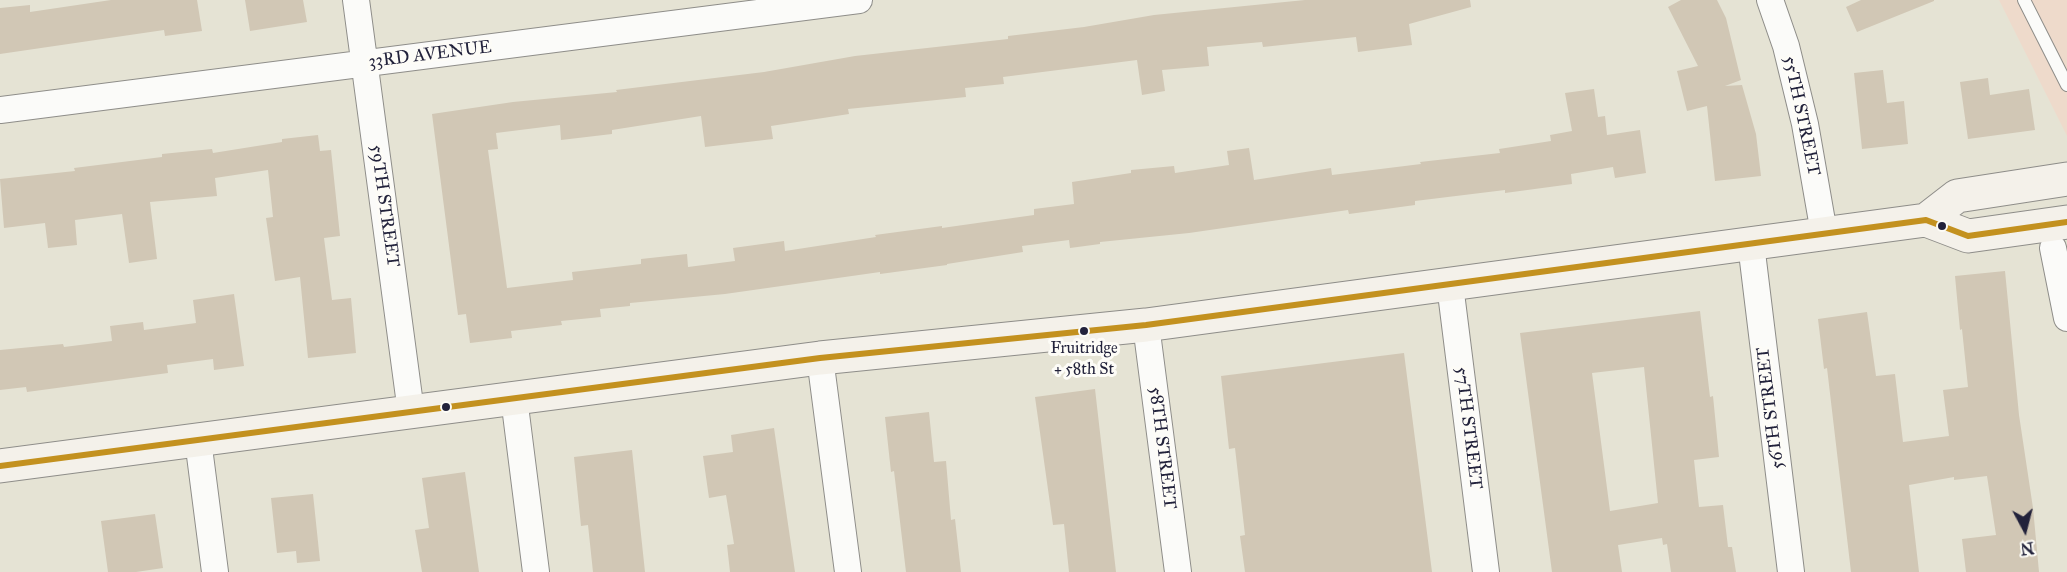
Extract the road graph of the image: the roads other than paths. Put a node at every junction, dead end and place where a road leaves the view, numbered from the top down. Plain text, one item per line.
1 (356, 0) edge
2 (859, 0) edge
3 (1770, 0) edge
4 (2024, 0) edge
5 (365, 63) junction
6 (2067, 85) edge
7 (0, 110) edge
8 (2067, 179) edge
9 (1926, 220) junction
10 (1824, 233) junction
11 (2060, 235) edge
12 (1751, 244) junction
13 (1450, 285) junction
14 (2067, 318) edge
15 (1146, 325) junction
16 (820, 358) junction
17 (514, 398) junction
18 (411, 412) junction
19 (198, 440) junction
20 (0, 466) edge
21 (215, 572) edge
22 (536, 572) edge
23 (848, 572) edge
24 (1178, 572) edge
25 (1486, 572) edge
26 (1791, 572) edge

1 - 5 street, 59TH STREET
2 - 5 street, 33RD AVENUE
3 - 10 street, 55TH STREET
4 - 6 lane
5 - 7 street, 33RD AVENUE
5 - 18 street, 59TH STREET
8 - 9 main road
9 - 10 main road
9 - 11 main road
10 - 12 main road
11 - 14 street
12 - 13 main road
12 - 26 street, 56TH STREET
13 - 15 main road
13 - 25 street, 57TH STREET
15 - 16 main road
15 - 24 street, 58TH STREET
16 - 17 main road
16 - 23 street
17 - 18 main road
17 - 22 street
18 - 19 main road
19 - 20 main road
19 - 21 street

